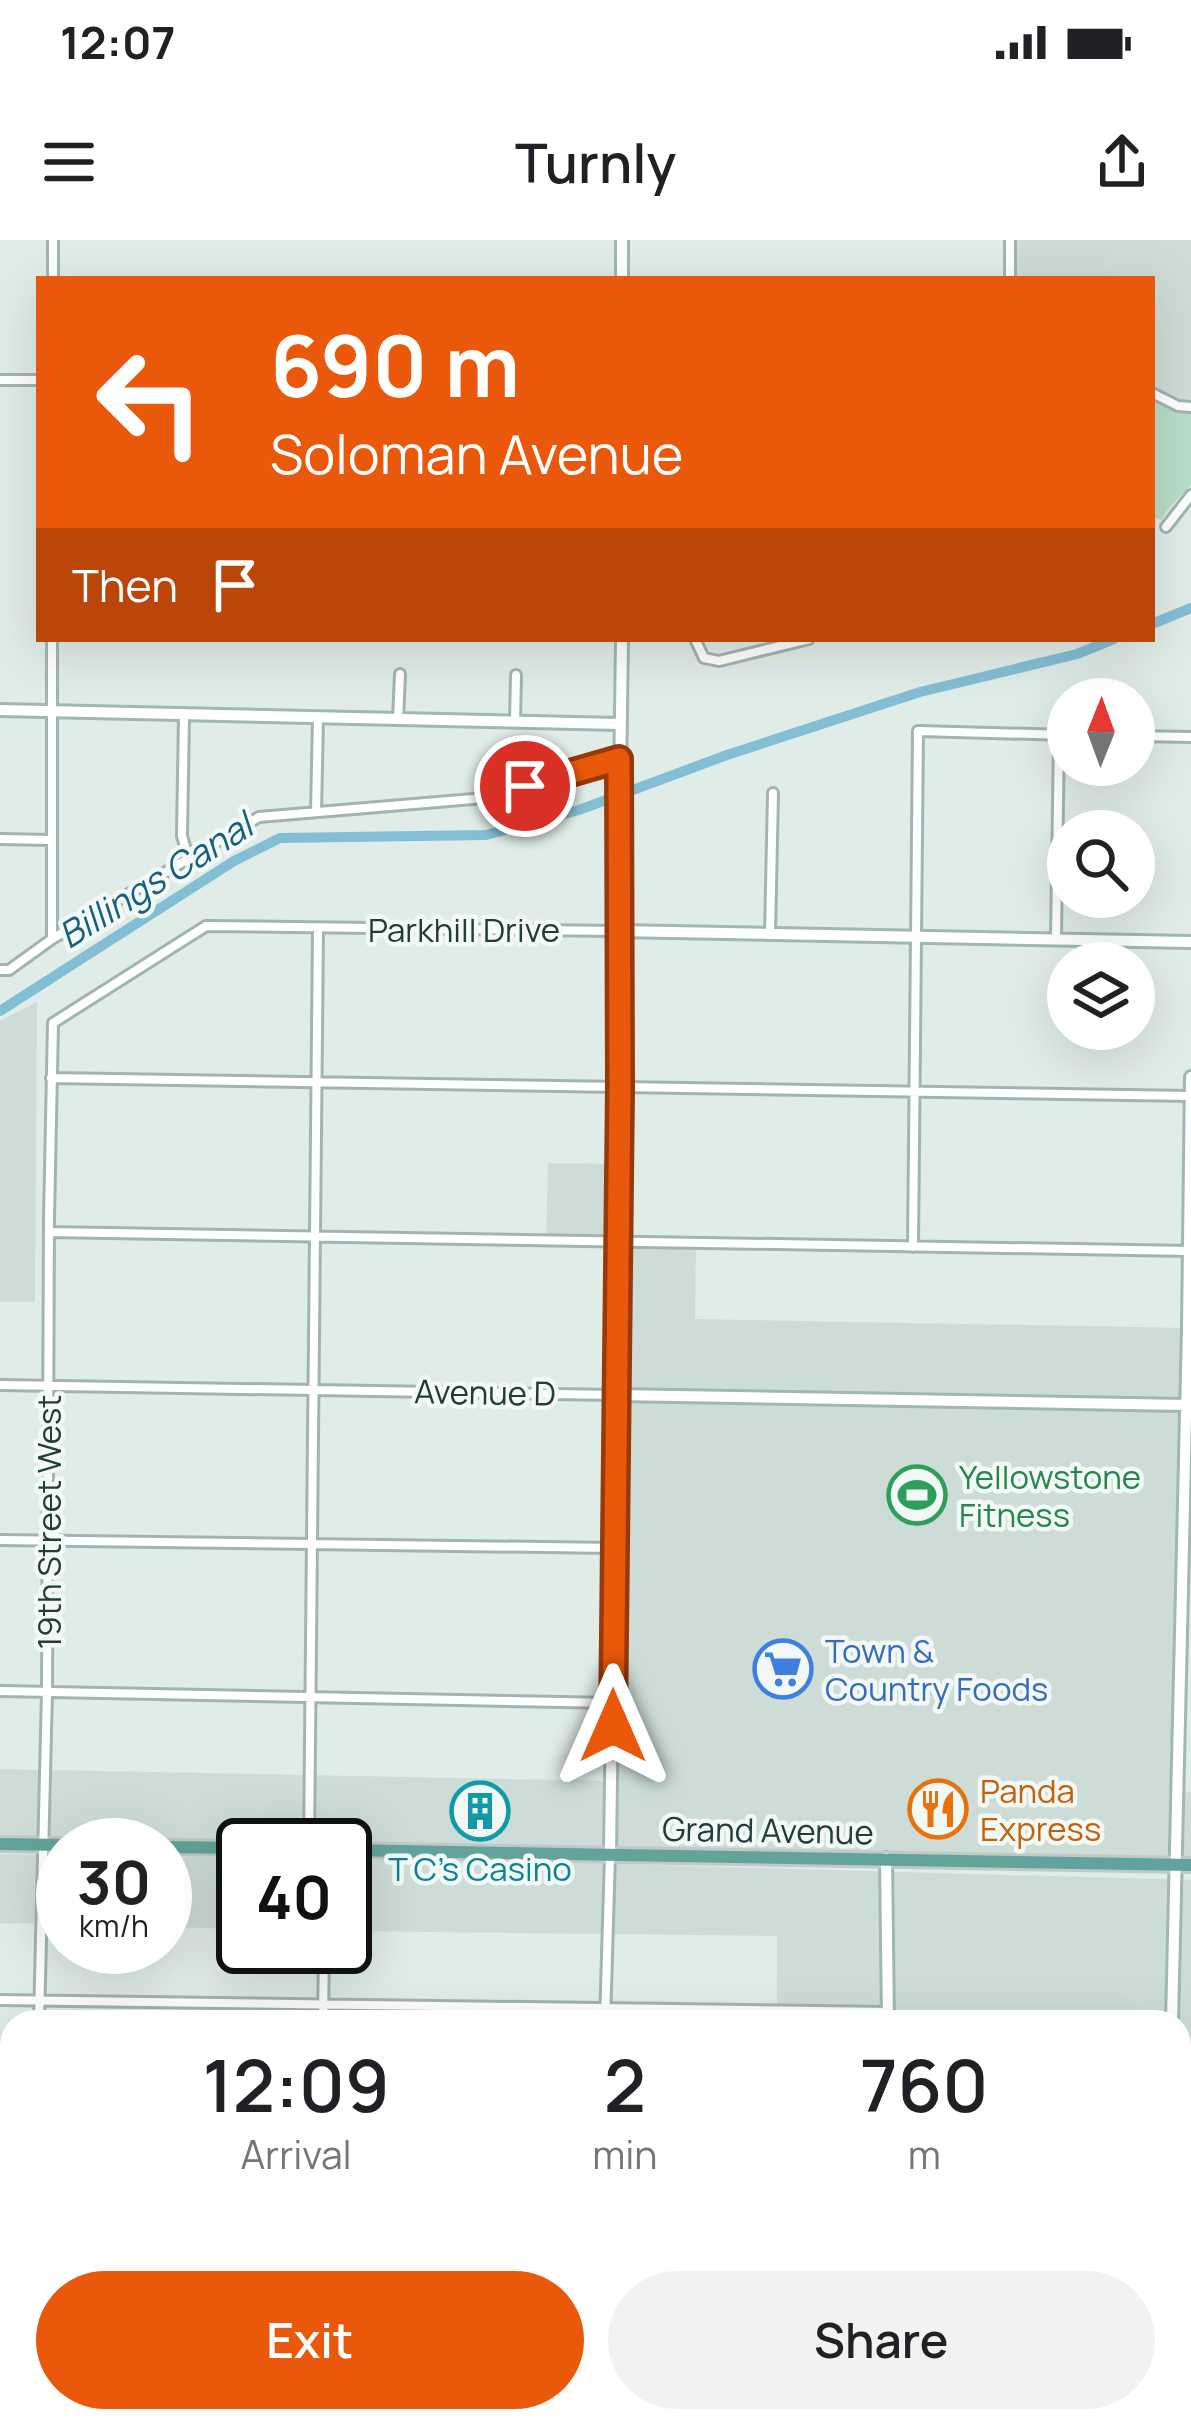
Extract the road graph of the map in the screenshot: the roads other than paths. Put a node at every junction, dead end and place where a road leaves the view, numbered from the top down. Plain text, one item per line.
1 (53, 240) edge
2 (622, 240) edge
3 (1010, 240) edge
4 (53, 276) edge
5 (622, 276) edge
6 (1010, 276) edge
7 (0, 380) edge
8 (36, 380) edge
9 (1155, 394) edge
10 (1191, 407) edge
11 (1191, 495) edge
12 (1166, 527) dead end
13 (52, 642) edge
14 (622, 642) edge
15 (696, 642) edge
16 (796, 642) edge
17 (400, 674) dead end
18 (516, 675) dead end
19 (0, 710) edge
20 (52, 711) junction
21 (184, 716) junction
22 (318, 718) junction
23 (398, 720) junction
24 (515, 722) junction
25 (620, 724) junction
26 (1047, 735) edge
27 (1155, 736) edge
28 (1191, 737) edge
29 (619, 759) junction
30 (1062, 786) edge
31 (773, 793) dead end
32 (316, 812) junction
33 (0, 839) edge
34 (52, 840) junction
35 (188, 857) junction
36 (318, 928) junction
37 (618, 931) junction
38 (770, 936) junction
39 (916, 938) junction
40 (52, 939) junction
41 (1056, 940) junction
42 (1191, 942) edge
43 (0, 970) edge
44 (53, 1023) joint
45 (1191, 1077) edge
46 (51, 1078) junction
47 (317, 1082) junction
48 (620, 1088) junction
49 (914, 1093) junction
50 (1191, 1096) edge
51 (49, 1232) junction
52 (315, 1237) junction
53 (617, 1242) junction
54 (913, 1247) junction
55 (1190, 1251) edge
56 (0, 1384) edge
57 (49, 1385) junction
58 (1189, 1386) edge
59 (314, 1390) junction
60 (616, 1395) junction
61 (1186, 1405) junction
62 (1188, 1437) edge
63 (0, 1540) edge
64 (48, 1541) junction
65 (312, 1544) junction
66 (614, 1549) junction
67 (1187, 1560) edge
68 (0, 1691) edge
69 (47, 1692) junction
70 (311, 1696) junction
71 (613, 1703) junction
72 (1185, 1713) edge
73 (44, 1818) edge
74 (309, 1818) edge
75 (0, 1844) edge
76 (36, 1845) edge
77 (372, 1851) edge
78 (610, 1855) junction
79 (886, 1858) junction
80 (1184, 1865) edge
81 (41, 1974) edge
82 (324, 1974) edge
83 (0, 2000) edge
84 (40, 2001) junction
85 (324, 2003) junction
86 (605, 2009) junction
87 (40, 2010) edge
88 (324, 2010) edge
89 (640, 2010) edge
90 (888, 2010) edge
91 (1173, 2010) edge

1 - 4 street
2 - 5 street
3 - 6 street
7 - 8 street
9 - 10 street
11 - 12 street
13 - 20 street
14 - 25 street
15 - 16 street
17 - 23 street
18 - 24 street
19 - 20 street
20 - 21 street
20 - 34 street
21 - 22 street
21 - 35 street
22 - 23 street
22 - 32 street
23 - 24 street
24 - 25 street
25 - 29 street
26 - 39 street
27 - 28 street
29 - 32 street
29 - 37 street
30 - 41 street
31 - 38 street
32 - 35 street
33 - 34 street
34 - 40 street
35 - 40 street
36 - 37 street, Parkhill Drive
36 - 44 street, Parkhill Drive
36 - 47 street
37 - 38 street, Parkhill Drive
37 - 48 street
38 - 39 street, Parkhill Drive
39 - 41 street, Parkhill Drive
39 - 49 street
40 - 43 street
41 - 42 street, Parkhill Drive
44 - 46 street, 19th Street West
45 - 50 street
46 - 47 street
46 - 51 street, 19th Street West
47 - 48 street
47 - 52 street
48 - 49 street
48 - 53 street
49 - 50 street
49 - 54 street
50 - 55 street
51 - 52 street
51 - 57 street, 19th Street West
52 - 53 street
52 - 59 street
53 - 54 street
53 - 60 street
54 - 55 street
55 - 58 street
56 - 57 street, Avenue D
57 - 59 street, Avenue D
57 - 64 street, 19th Street West
58 - 61 street
59 - 60 street, Avenue D
59 - 65 street
60 - 61 street, Avenue D
60 - 66 street
61 - 62 street
62 - 67 street
63 - 64 street
64 - 65 street
64 - 69 street, 19th Street West
65 - 66 street
65 - 70 street
66 - 71 street
67 - 72 street
68 - 69 street
69 - 70 street
69 - 73 street, 19th Street West
70 - 71 street
70 - 74 street
71 - 78 street
72 - 80 street
75 - 76 main road
77 - 78 main road, Grand Avenue
78 - 79 main road, Grand Avenue
78 - 86 street
79 - 80 main road, Grand Avenue
79 - 90 street
80 - 91 street
81 - 84 street, 19th Street West
82 - 85 street
83 - 84 street
84 - 85 street
84 - 87 street, 19th Street West
85 - 86 street
85 - 88 street
86 - 89 street

